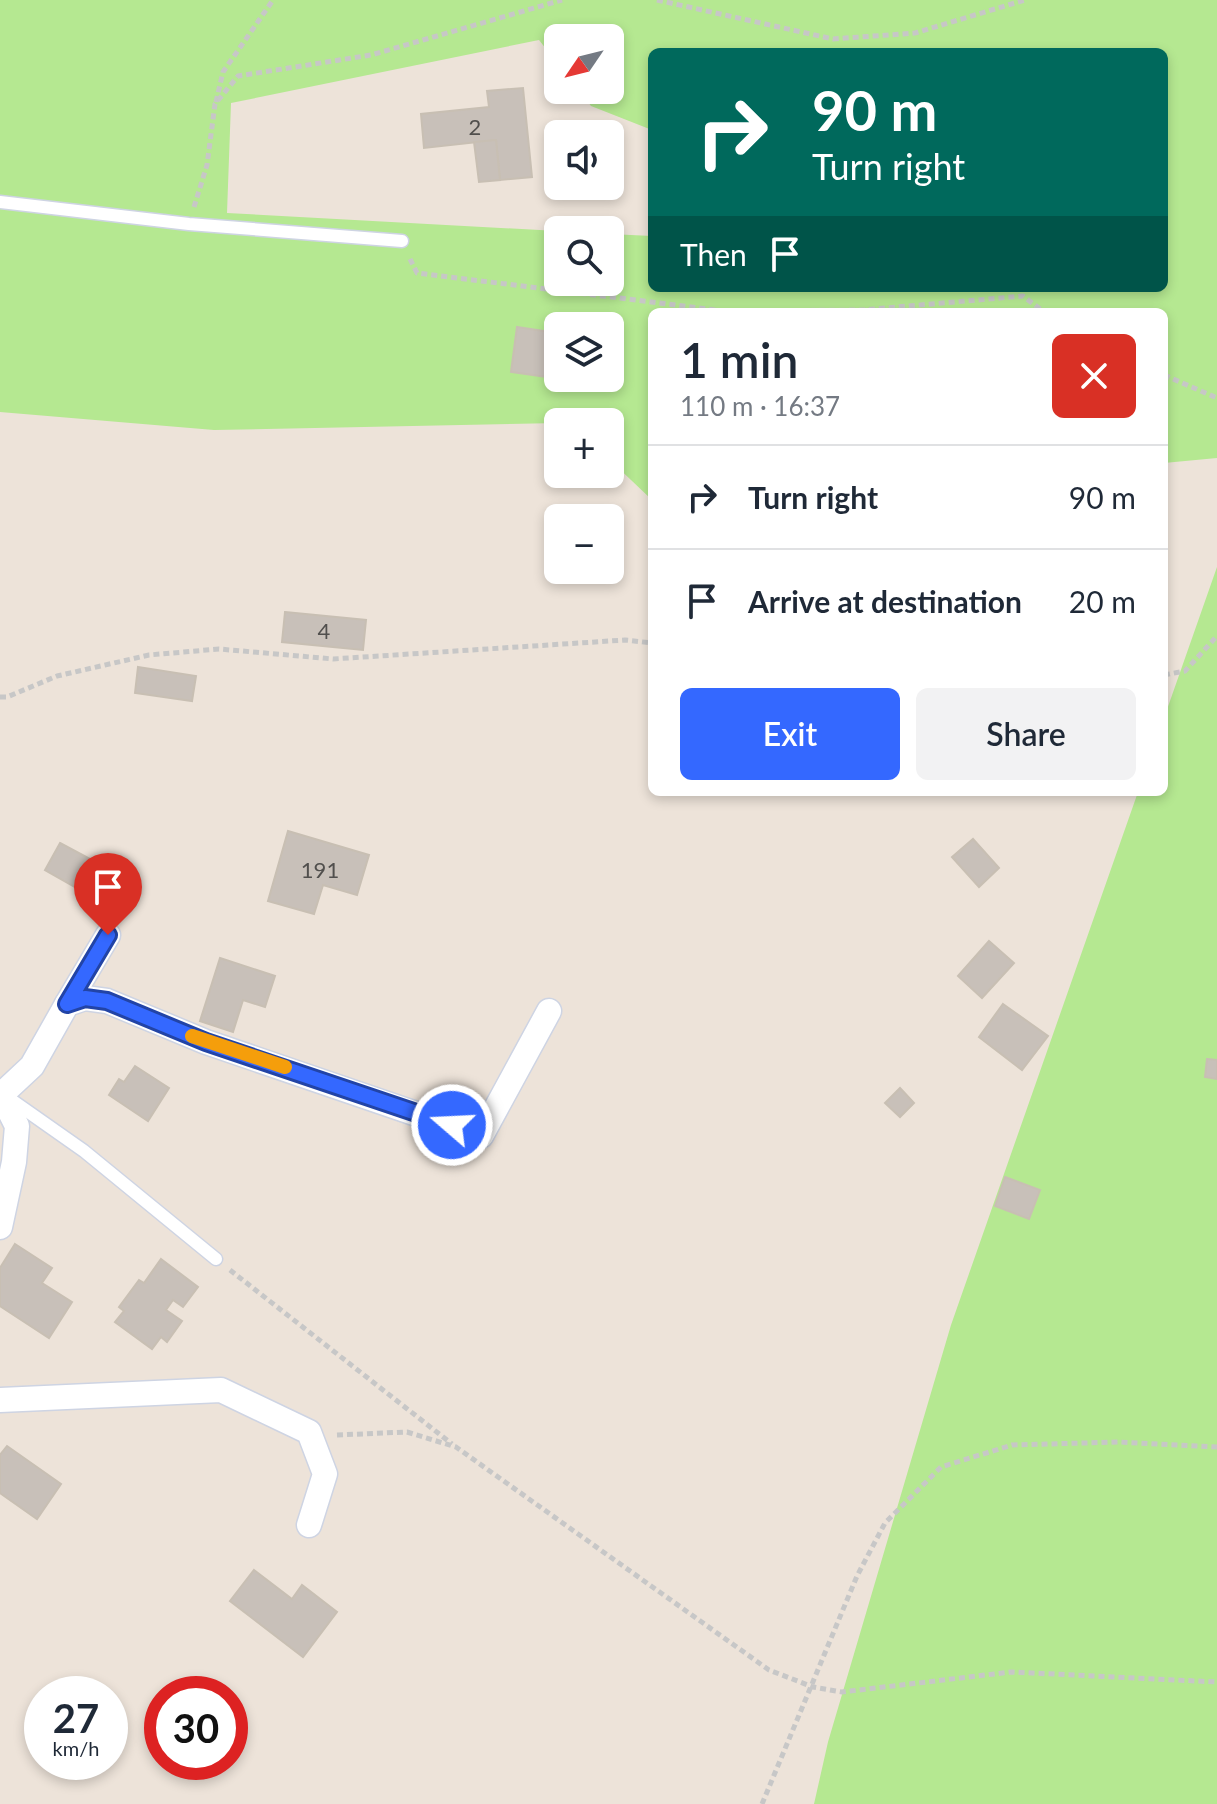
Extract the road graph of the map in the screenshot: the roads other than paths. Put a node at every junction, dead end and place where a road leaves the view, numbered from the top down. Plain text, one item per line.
1 (0, 202) edge
2 (402, 241) road end
3 (108, 935) dead end
4 (67, 1004) junction
5 (549, 1011) dead end
6 (1, 1093) edge
7 (0, 1227) edge
8 (216, 1259) road end
9 (0, 1400) edge
10 (309, 1525) dead end

1 - 2 lane
3 - 4 street
4 - 5 street
4 - 6 street
6 - 7 street
6 - 8 lane
9 - 10 street

